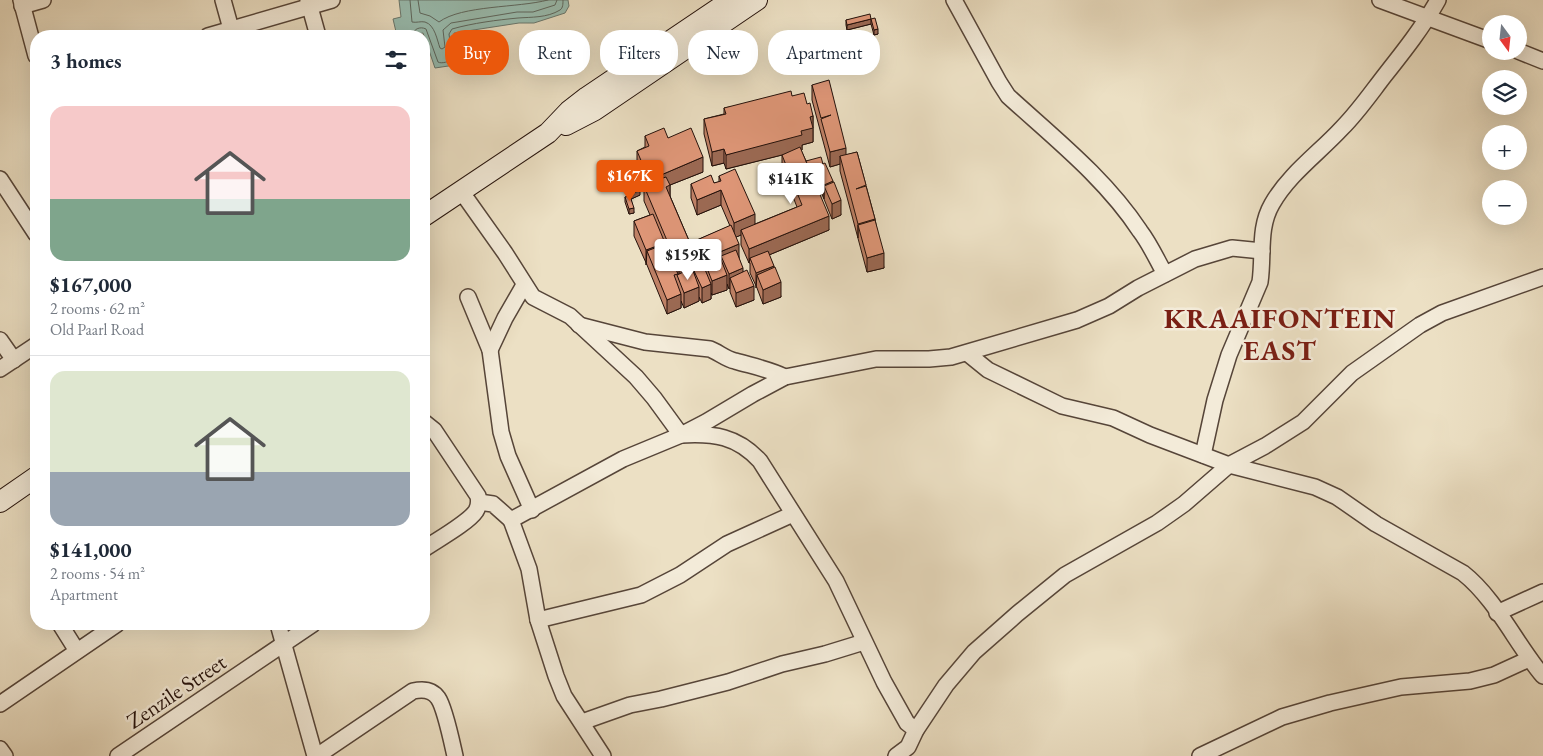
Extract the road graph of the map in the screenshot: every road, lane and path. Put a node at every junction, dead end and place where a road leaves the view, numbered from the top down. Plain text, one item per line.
1 (43, 0) edge
2 (223, 0) edge
3 (332, 0) edge
4 (731, 0) edge
5 (758, 0) edge
6 (954, 0) edge
7 (1380, 0) edge
8 (1438, 0) edge
9 (21, 3) edge
10 (309, 4) edge
11 (1428, 18) junction
12 (232, 30) edge
13 (241, 30) edge
14 (316, 30) edge
15 (30, 35) edge
16 (1482, 38) edge
17 (1528, 55) edge
18 (1543, 61) edge
19 (548, 132) junction
20 (0, 179) edge
21 (461, 191) junction
22 (430, 212) edge
23 (30, 225) edge
24 (1262, 251) junction
25 (1165, 274) junction
26 (1543, 277) edge
27 (524, 285) junction
28 (468, 297) dead end
29 (579, 324) junction
30 (0, 340) edge
31 (30, 349) edge
32 (490, 350) junction
33 (967, 353) junction
34 (14, 360) junction
35 (0, 369) edge
36 (785, 377) junction
37 (430, 427) edge
38 (682, 435) junction
39 (1203, 455) junction
40 (1229, 465) junction
41 (30, 481) edge
42 (0, 502) edge
43 (479, 502) junction
44 (532, 510) junction
45 (792, 514) junction
46 (511, 520) junction
47 (430, 545) edge
48 (1543, 592) edge
49 (1497, 613) junction
50 (538, 620) junction
51 (64, 630) edge
52 (108, 630) edge
53 (280, 630) edge
54 (304, 630) edge
55 (864, 642) junction
56 (283, 644) junction
57 (78, 650) junction
58 (1529, 659) junction
59 (1543, 676) edge
60 (1, 699) edge
61 (582, 722) junction
62 (916, 730) junction
63 (0, 749) edge
64 (905, 753) edge
65 (4, 756) edge
66 (118, 756) edge
67 (316, 756) edge
68 (455, 756) edge
69 (603, 756) edge
70 (1200, 756) edge

1 - 9 street
2 - 12 street
3 - 10 street
4 - 19 main road
5 - 19 main road
6 - 25 street
7 - 11 street
8 - 11 street
9 - 15 street
10 - 13 street
10 - 14 street
11 - 16 street
11 - 24 street
17 - 18 street
19 - 21 main road
20 - 23 street
21 - 22 main road
21 - 27 street
24 - 25 street
24 - 39 street
25 - 33 street
26 - 40 street
27 - 29 street
27 - 32 street
28 - 32 street
29 - 36 street
29 - 38 street
30 - 34 street
31 - 34 street
32 - 44 street
33 - 36 street
33 - 39 street
34 - 35 street
36 - 38 street
37 - 43 street
38 - 44 street
38 - 45 street
39 - 40 street
40 - 49 street
40 - 62 street
41 - 42 main road
43 - 46 street
43 - 47 street
44 - 46 street
45 - 50 street
45 - 55 street
46 - 50 street
48 - 49 street
49 - 58 street
50 - 61 street
51 - 57 street
52 - 57 street
53 - 56 street
54 - 56 street, Zenzile Street
55 - 61 street
55 - 62 street
56 - 66 street, Zenzile Street
56 - 67 street
57 - 60 street
58 - 59 street
58 - 70 street
61 - 69 street
62 - 64 street
63 - 65 street
67 - 68 street

